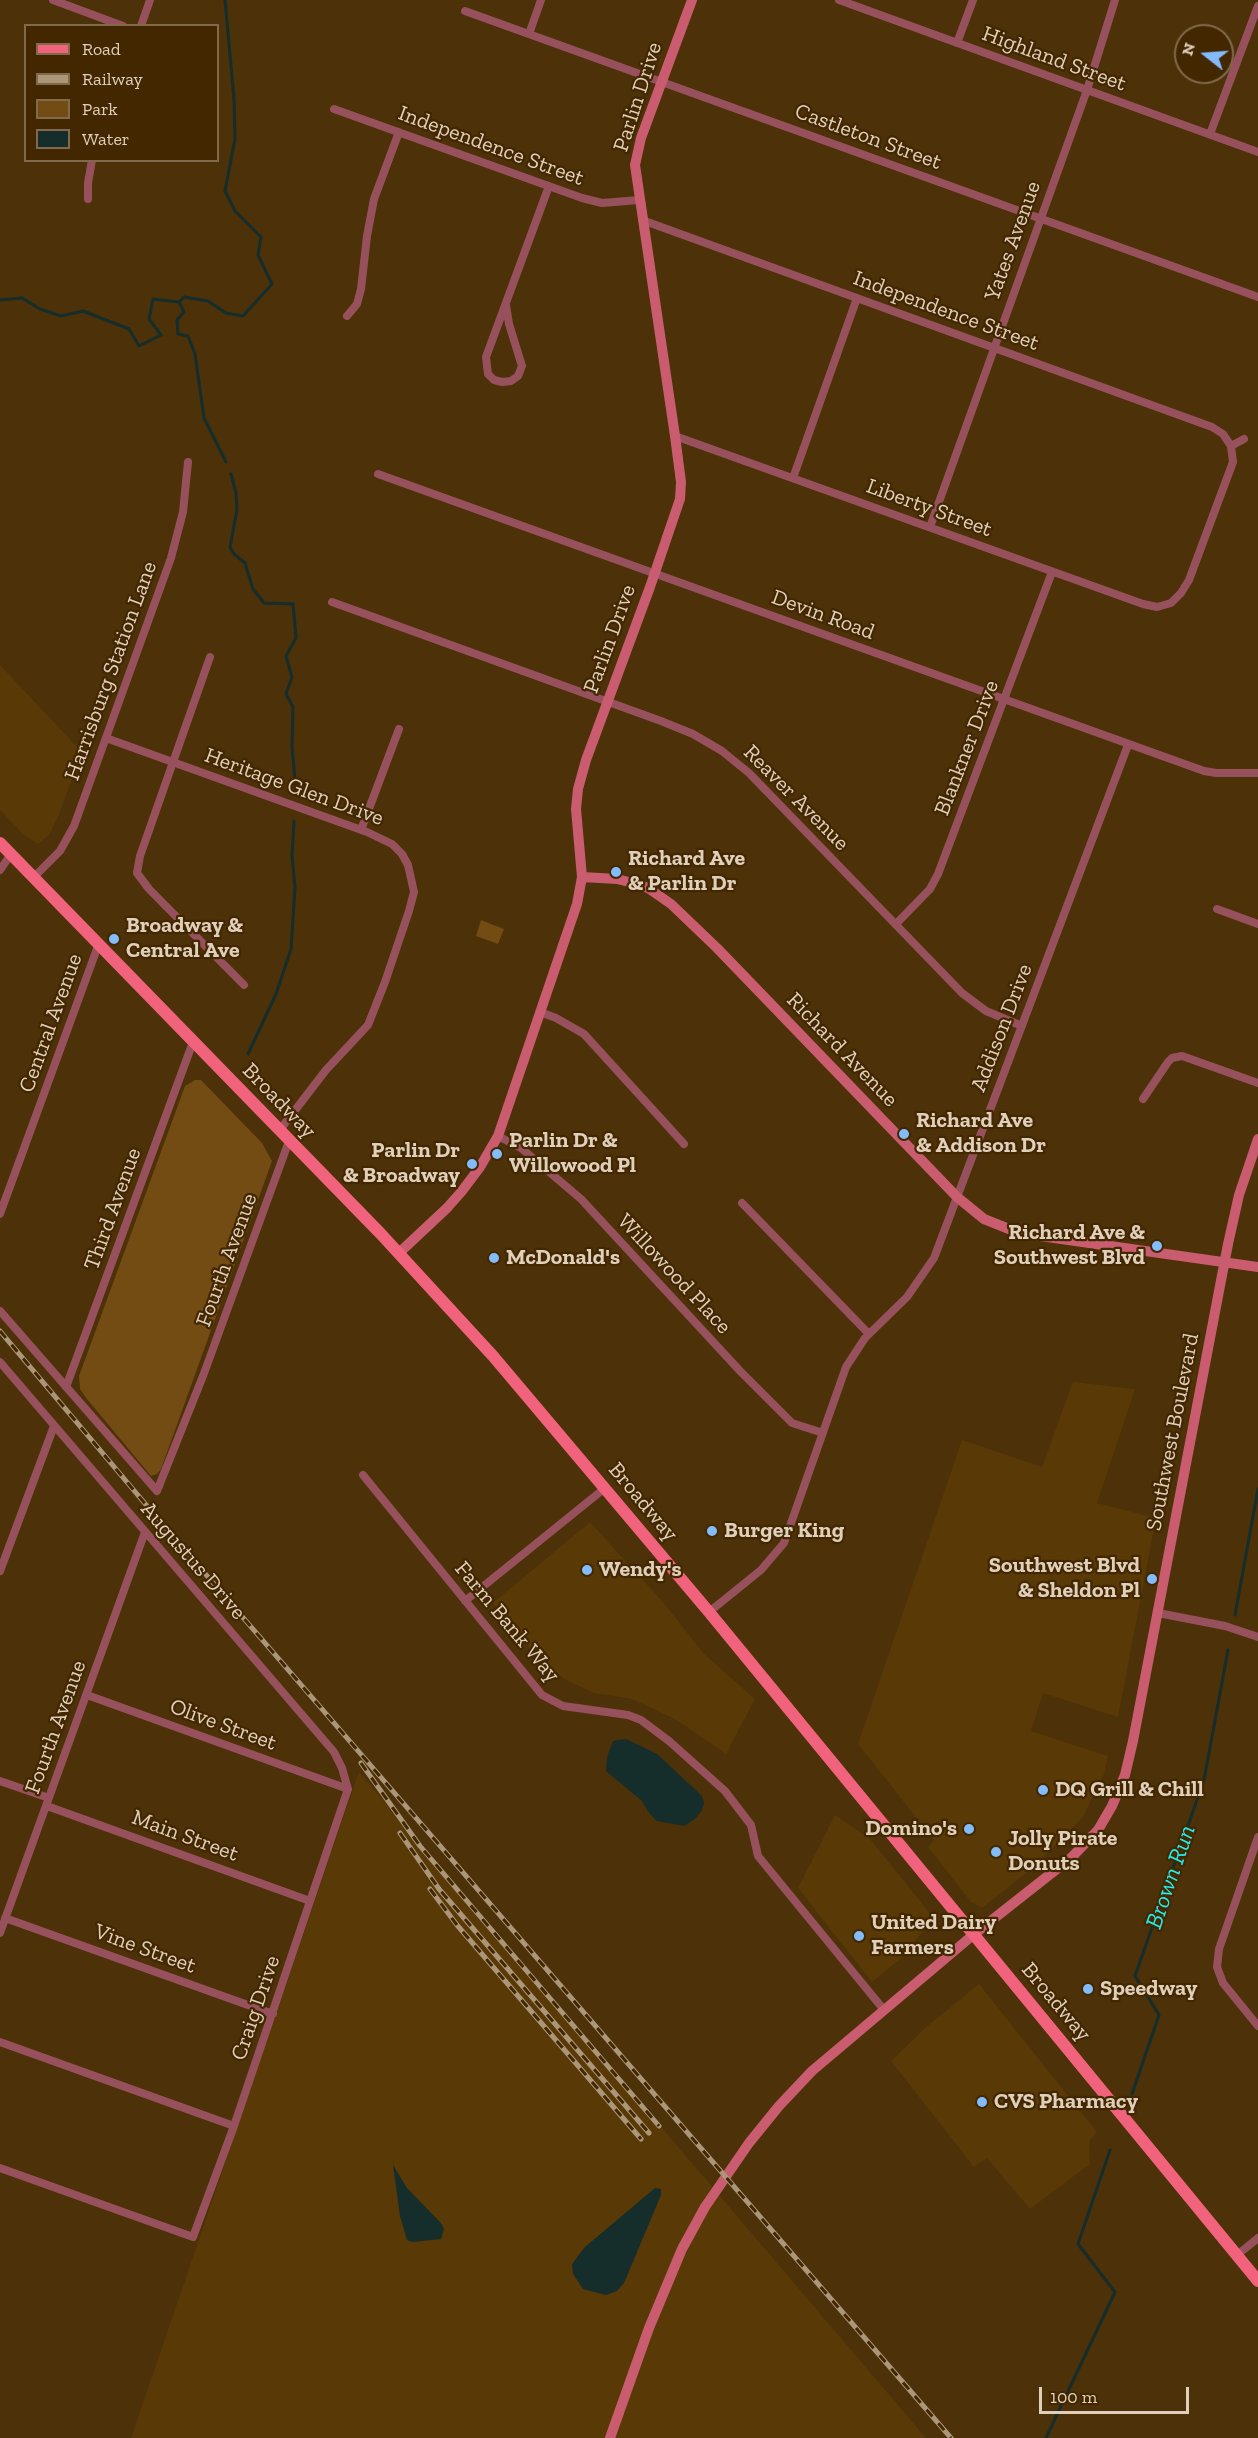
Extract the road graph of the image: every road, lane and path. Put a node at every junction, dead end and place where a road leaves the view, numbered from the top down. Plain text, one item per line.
1 (53, 0) edge
2 (150, 0) edge
3 (541, 0) edge
4 (692, 0) edge
5 (839, 0) edge
6 (973, 0) edge
7 (1115, 0) edge
8 (1258, 6) edge
9 (465, 11) dead end
10 (118, 24) edge
11 (142, 24) edge
12 (529, 34) junction
13 (957, 43) junction
14 (662, 81) junction
15 (1087, 90) junction
16 (334, 109) dead end
17 (399, 132) junction
18 (1210, 134) junction
19 (1258, 152) edge
20 (92, 162) edge
21 (549, 186) junction
22 (88, 199) dead end
23 (639, 200) junction
24 (1040, 218) junction
25 (642, 220) junction
26 (1258, 297) edge
27 (857, 298) junction
28 (506, 305) junction
29 (347, 316) dead end
30 (994, 347) junction
31 (675, 436) junction
32 (1244, 439) dead end
33 (1230, 446) junction
34 (188, 462) dead end
35 (378, 474) dead end
36 (793, 478) junction
37 (930, 527) junction
38 (1052, 572) junction
39 (655, 574) junction
40 (332, 602) dead end
41 (210, 657) dead end
42 (1005, 700) junction
43 (608, 702) junction
44 (399, 729) dead end
45 (106, 738) junction
46 (1128, 745) junction
47 (173, 762) junction
48 (1258, 773) edge
49 (361, 830) junction
50 (0, 843) edge
51 (11, 854) junction
52 (0, 870) edge
53 (34, 877) junction
54 (582, 877) junction
55 (1217, 909) dead end
56 (896, 924) junction
57 (1258, 924) edge
58 (98, 946) junction
59 (244, 985) dead end
60 (540, 1012) junction
61 (1022, 1026) junction
62 (193, 1042) junction
63 (1258, 1083) edge
64 (1143, 1099) dead end
65 (279, 1131) junction
66 (498, 1136) junction
67 (1258, 1139) edge
68 (289, 1141) junction
69 (684, 1144) dead end
70 (957, 1197) junction
71 (742, 1203) dead end
72 (0, 1214) edge
73 (399, 1253) junction
74 (1225, 1262) junction
75 (1258, 1267) edge
76 (0, 1311) edge
77 (869, 1334) junction
78 (0, 1362) edge
79 (66, 1387) junction
80 (54, 1426) junction
81 (823, 1433) junction
82 (363, 1475) dead end
83 (605, 1488) junction
84 (145, 1532) junction
85 (0, 1571) edge
86 (465, 1601) junction
87 (709, 1612) junction
88 (1158, 1613) junction
89 (1258, 1637) edge
90 (87, 1695) junction
91 (0, 1781) edge
92 (348, 1789) junction
93 (48, 1802) junction
94 (1258, 1837) edge
95 (310, 1901) junction
96 (5, 1918) junction
97 (0, 1933) edge
98 (973, 1935) junction
99 (884, 2010) junction
100 (273, 2014) junction
101 (1258, 2026) edge
102 (0, 2042) edge
103 (234, 2126) junction
104 (0, 2168) edge
105 (1258, 2238) edge
106 (1237, 2255) junction
107 (1258, 2281) edge
108 (610, 2438) edge

1 - 10 street
2 - 11 street
3 - 12 street
4 - 14 street, Parlin Drive
5 - 13 street, Highland Street
6 - 13 street
7 - 15 street, Yates Avenue
8 - 18 street
9 - 12 street, Castleton Street
12 - 14 street, Castleton Street
13 - 15 street, Highland Street
14 - 23 street, Parlin Drive
14 - 24 street, Castleton Street
15 - 18 street, Highland Street
15 - 24 street, Yates Avenue
16 - 17 street, Independence Street
17 - 21 street, Independence Street
17 - 29 street
18 - 19 street, Highland Street
20 - 22 street
21 - 23 street, Independence Street
21 - 28 street
23 - 25 street, Parlin Drive
24 - 26 street, Castleton Street
24 - 30 street, Yates Avenue
25 - 27 street, Independence Street
25 - 31 street, Parlin Drive
27 - 30 street, Independence Street
27 - 36 street
28 - 28 street
30 - 33 street, Independence Street
30 - 37 street, Yates Avenue
31 - 36 street, Liberty Street
31 - 39 street, Parlin Drive
32 - 33 street
33 - 38 street, Liberty Street
34 - 45 street, Harrisburg Station Lane
35 - 39 street, Devin Road
36 - 37 street, Liberty Street
37 - 38 street, Liberty Street
38 - 42 street, Blankner Drive
39 - 42 street, Devin Road
39 - 43 street, Parlin Drive
40 - 43 street, Reaver Avenue
41 - 47 street
42 - 46 street, Devin Road
42 - 56 street, Blankner Drive
43 - 54 street, Parlin Drive
43 - 56 street, Reaver Avenue
44 - 49 street
45 - 47 street, Heritage Glen Drive
45 - 53 street, Harrisburg Station Lane
46 - 48 street, Devin Road
46 - 61 street, Addison Drive
47 - 49 street, Heritage Glen Drive
47 - 59 street
49 - 65 street, Heritage Glen Drive
50 - 51 main road, Broadway
51 - 52 street
51 - 53 main road, Broadway
53 - 58 main road, Broadway
54 - 60 street, Parlin Drive
54 - 70 street, Richard Avenue
55 - 57 street
56 - 61 street, Reaver Avenue
58 - 62 main road, Broadway
58 - 72 street, Central Avenue
60 - 66 street, Parlin Drive
60 - 69 street
61 - 70 street, Addison Drive
62 - 65 main road, Broadway
62 - 79 street, Third Avenue
63 - 64 street
65 - 68 main road, Broadway
66 - 73 street, Parlin Drive
66 - 81 street, Willowood Place
67 - 74 street, Southwest Boulevard
68 - 73 main road, Broadway
68 - 79 street, Fourth Avenue
70 - 74 street, Richard Avenue
70 - 77 street, Addison Drive
71 - 77 street
73 - 83 main road, Broadway
74 - 75 street, Richard Avenue
74 - 88 street, Southwest Boulevard
76 - 79 street
77 - 81 street, Addison Drive
78 - 80 street, Augustus Drive
80 - 84 street, Augustus Drive
80 - 85 street
81 - 87 street, Addison Drive
82 - 86 street, Farm Bank Way
83 - 86 street
83 - 87 main road, Broadway
84 - 90 street, Fourth Avenue
84 - 92 street, Augustus Drive
86 - 99 street, Farm Bank Way
87 - 98 main road, Broadway
88 - 89 street
88 - 98 street, Southwest Boulevard
90 - 92 street, Olive Street
90 - 93 street, Fourth Avenue
91 - 93 street, Main Street
92 - 95 street, Craig Drive
93 - 95 street, Main Street
93 - 96 street, Fourth Avenue
94 - 101 street
95 - 100 street, Craig Drive
96 - 97 street, Fourth Avenue
96 - 100 street, Vine Street
98 - 99 street, Southwest Boulevard
98 - 106 main road, Broadway
99 - 108 street, Southwest Boulevard
100 - 103 street, Craig Drive
102 - 103 street
103 - 104 street, Craig Drive
105 - 106 street
106 - 107 main road, Broadway

